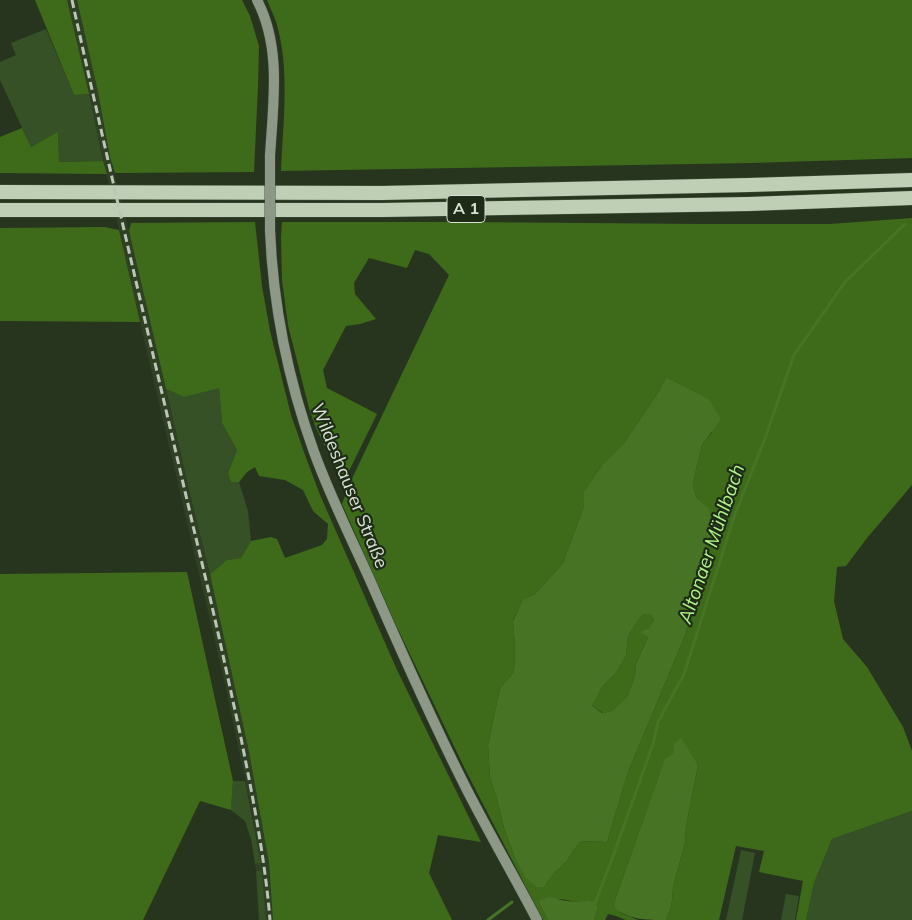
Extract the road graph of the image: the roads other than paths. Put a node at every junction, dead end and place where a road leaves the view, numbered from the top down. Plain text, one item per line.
1 (257, 0) edge
2 (912, 180) edge
3 (0, 192) edge
4 (912, 198) edge
5 (0, 210) edge
6 (536, 920) edge

1 - 6 main road, Wildeshauser Straße, bridge
2 - 3 highway, A 1
4 - 5 highway, A 1

